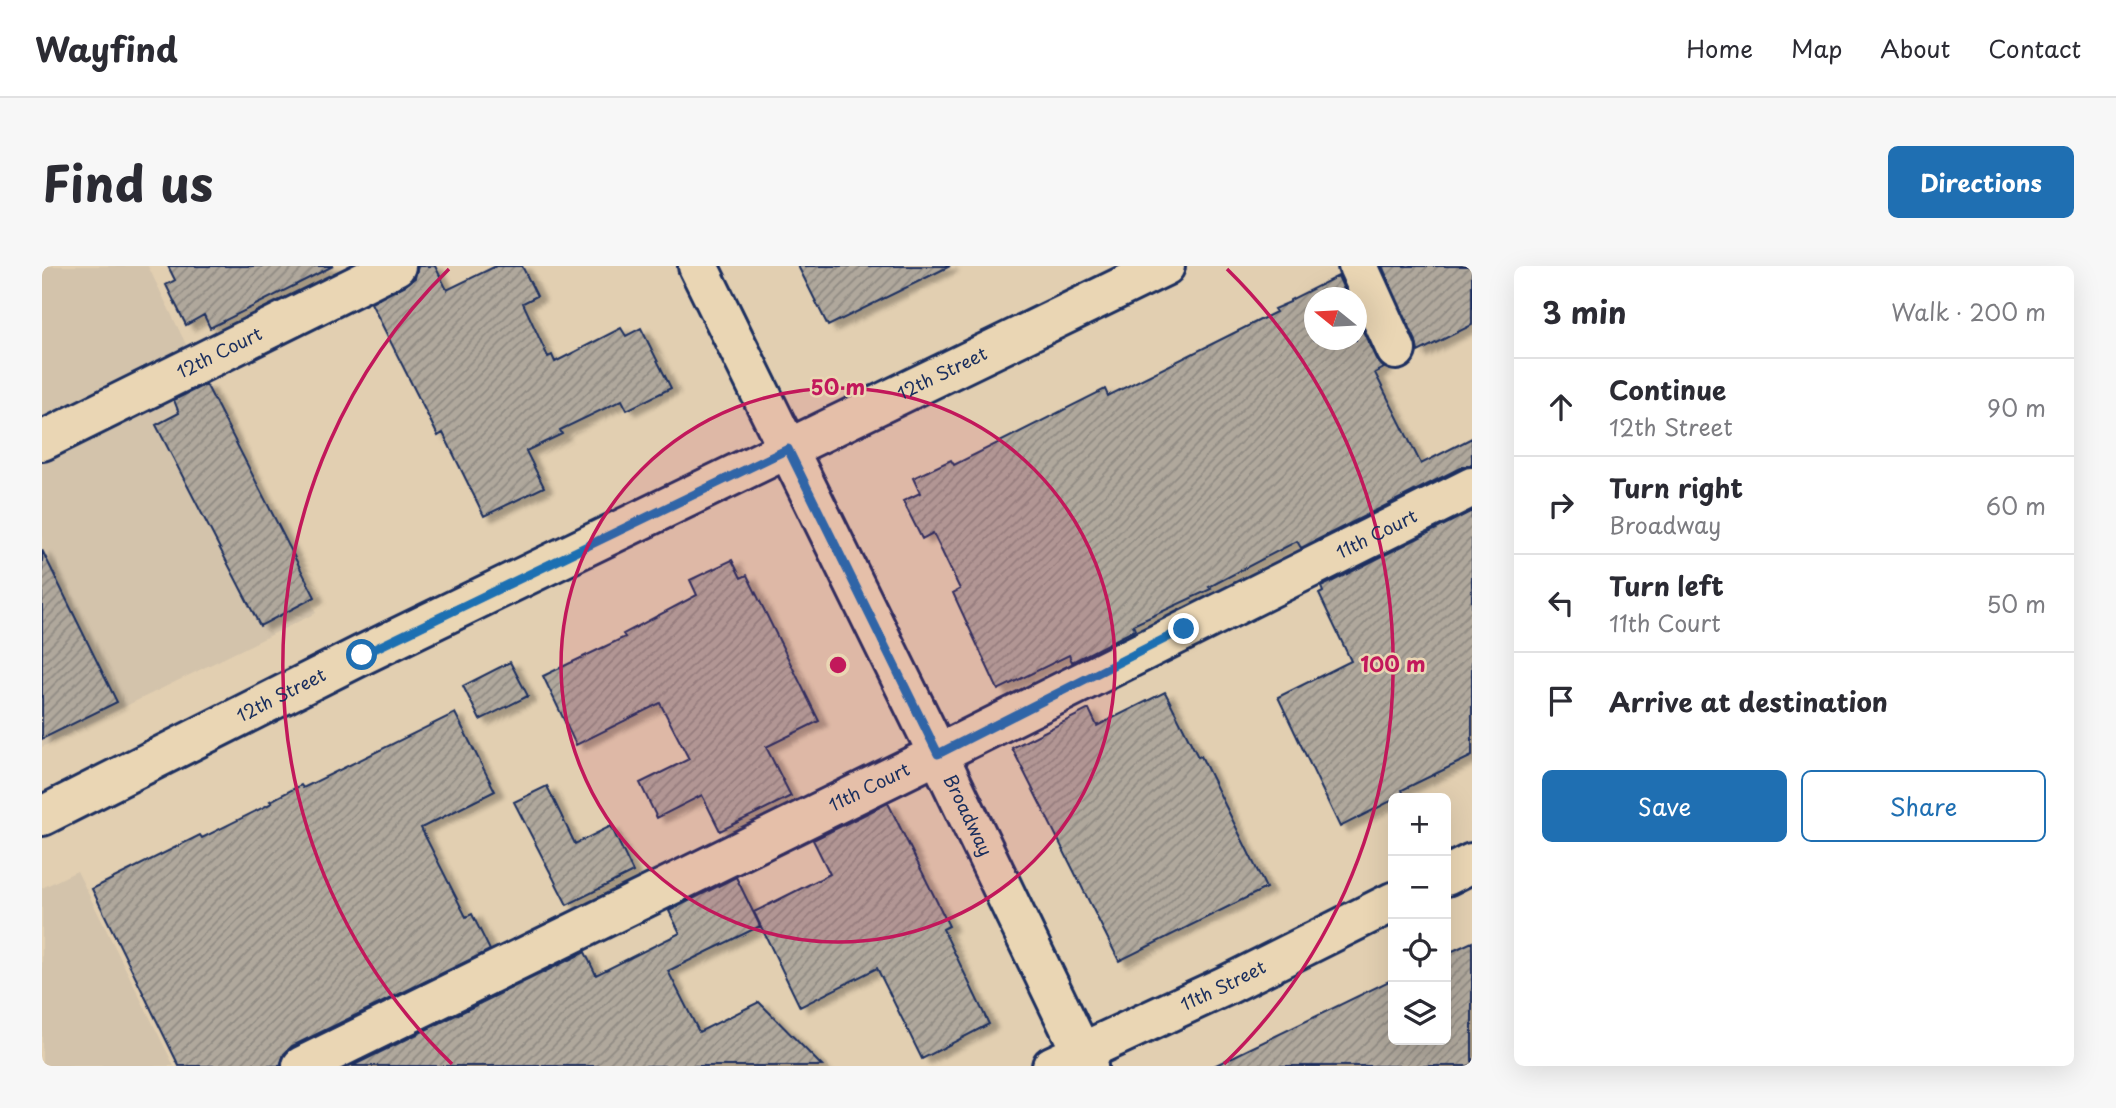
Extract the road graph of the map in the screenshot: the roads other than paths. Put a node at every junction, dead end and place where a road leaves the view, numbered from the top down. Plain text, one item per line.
1 (396, 266) edge
2 (698, 266) edge
3 (1164, 266) edge
4 (1357, 266) edge
5 (1396, 350) dead end
6 (42, 441) edge
7 (788, 449) junction
8 (1472, 487) edge
9 (938, 754) junction
10 (42, 816) edge
11 (1472, 863) edge
12 (1451, 874) edge
13 (1388, 904) edge
14 (1073, 1061) edge
15 (302, 1066) edge

1 - 6 street, 12th Court
2 - 7 street, Broadway
3 - 7 street, 12th Street
4 - 5 street
7 - 9 street, Broadway
7 - 10 street, 12th Street
8 - 9 street, 11th Court
9 - 14 street, Broadway
9 - 15 street, 11th Court
11 - 12 street
13 - 14 street, 11th Street

